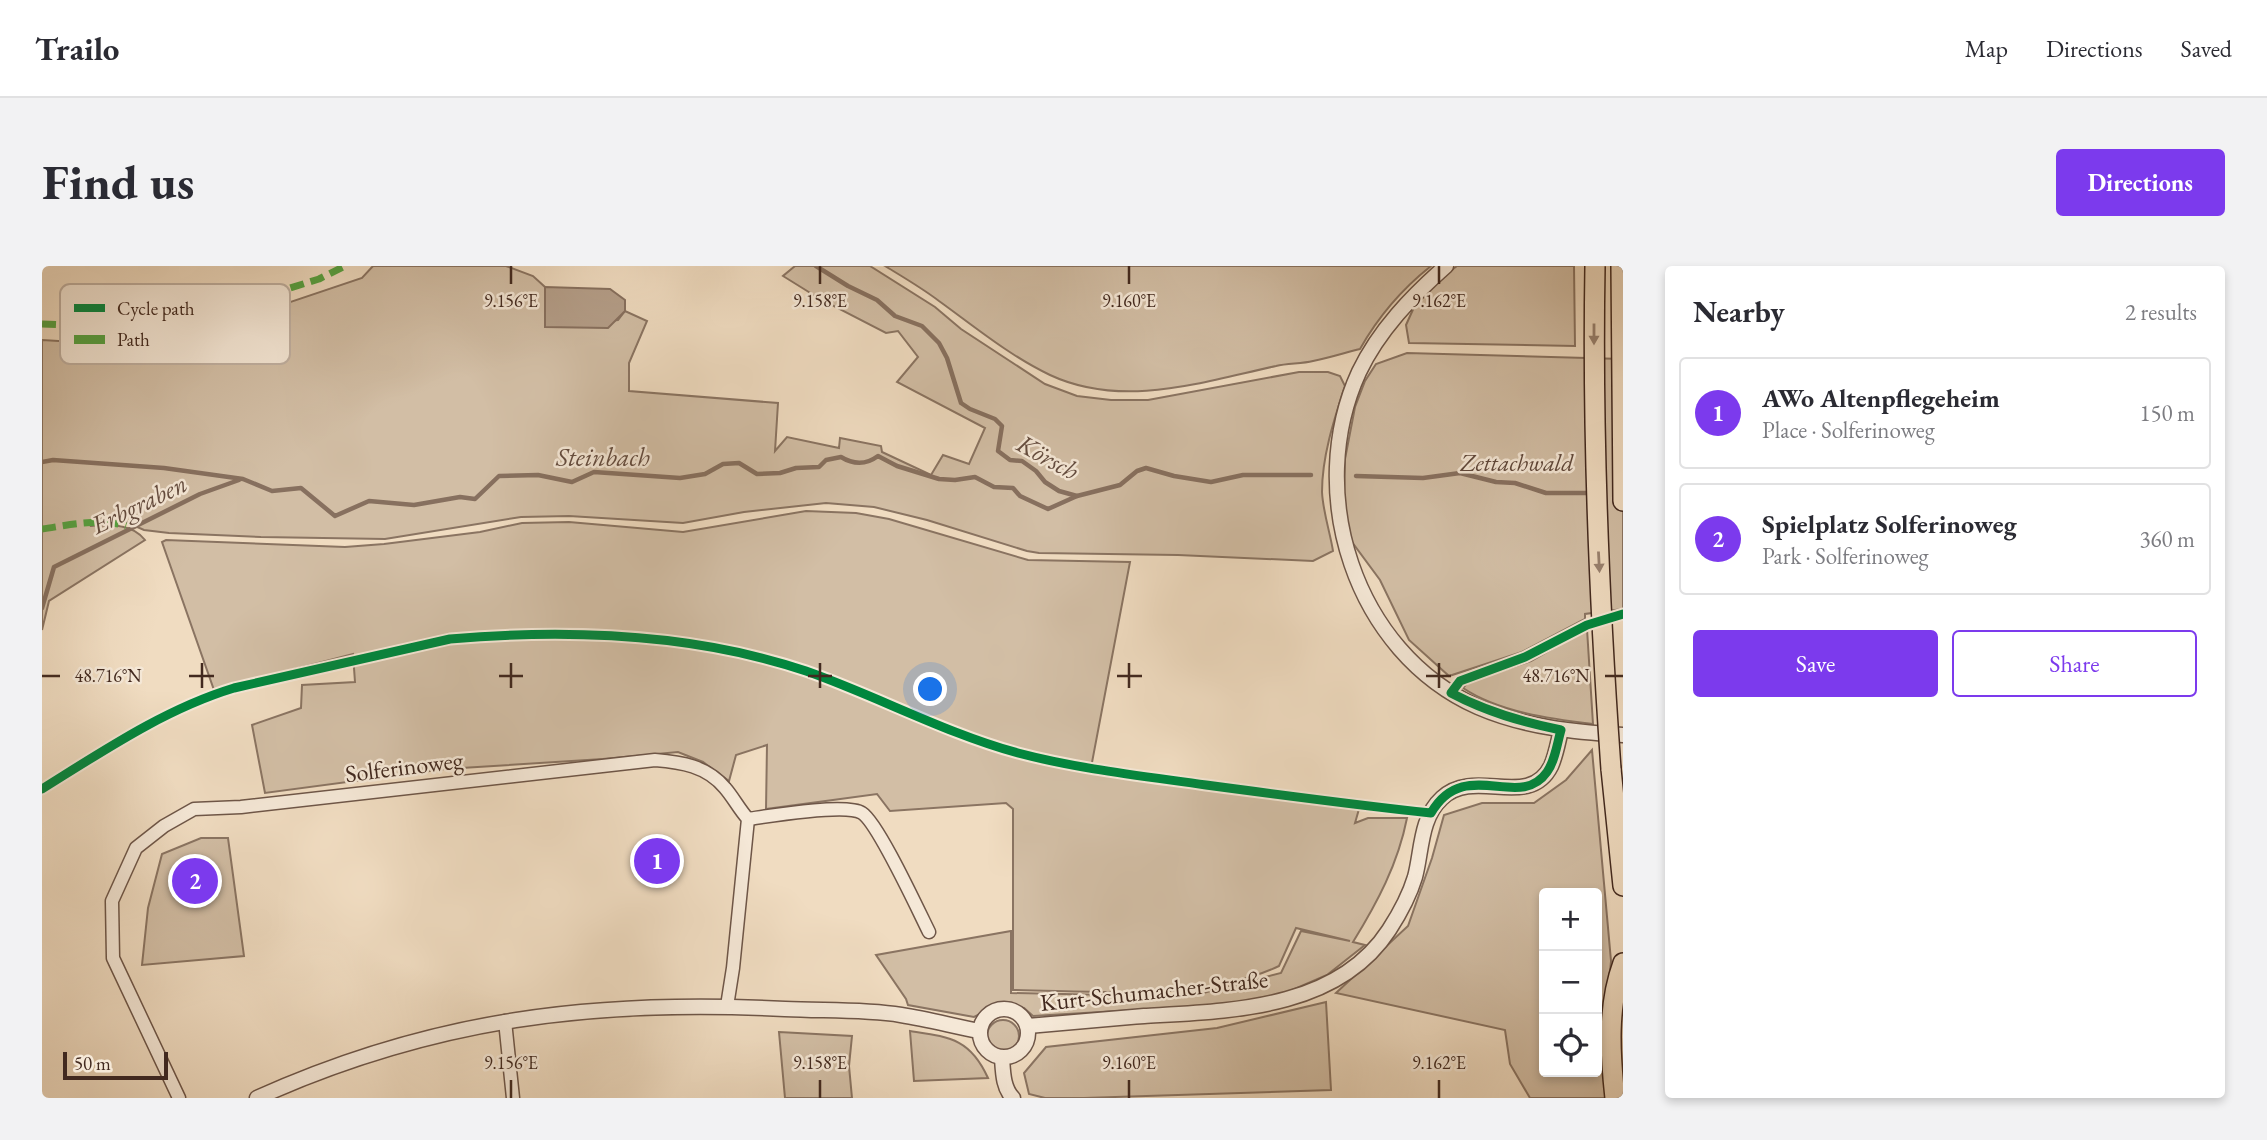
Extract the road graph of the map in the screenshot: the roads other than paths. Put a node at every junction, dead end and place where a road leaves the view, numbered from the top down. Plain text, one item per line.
1 (1446, 266) edge
2 (1595, 266) edge
3 (1621, 266) edge
4 (1623, 501) edge
5 (1560, 730) junction
6 (1623, 736) edge
7 (748, 819) junction
8 (1623, 886) edge
9 (929, 932) dead end
10 (1623, 963) edge
11 (727, 1006) junction
12 (505, 1021) junction
13 (1028, 1026) junction
14 (979, 1031) junction
15 (1002, 1058) junction
16 (179, 1098) edge
17 (257, 1098) edge
18 (513, 1098) edge
19 (1013, 1098) edge
20 (1615, 1098) edge

1 - 5 street
2 -> 8 highway, bridge
3 - 4 highway
5 - 6 street
5 - 13 street, Kurt-Schumacher-Straße
7 - 9 street
7 - 11 street
7 - 16 street, Solferinoweg
10 - 20 highway
11 - 12 street
11 - 14 street
12 - 17 street
12 - 18 street
13 - 14 street
13 - 15 street
14 - 15 street
15 - 19 street

